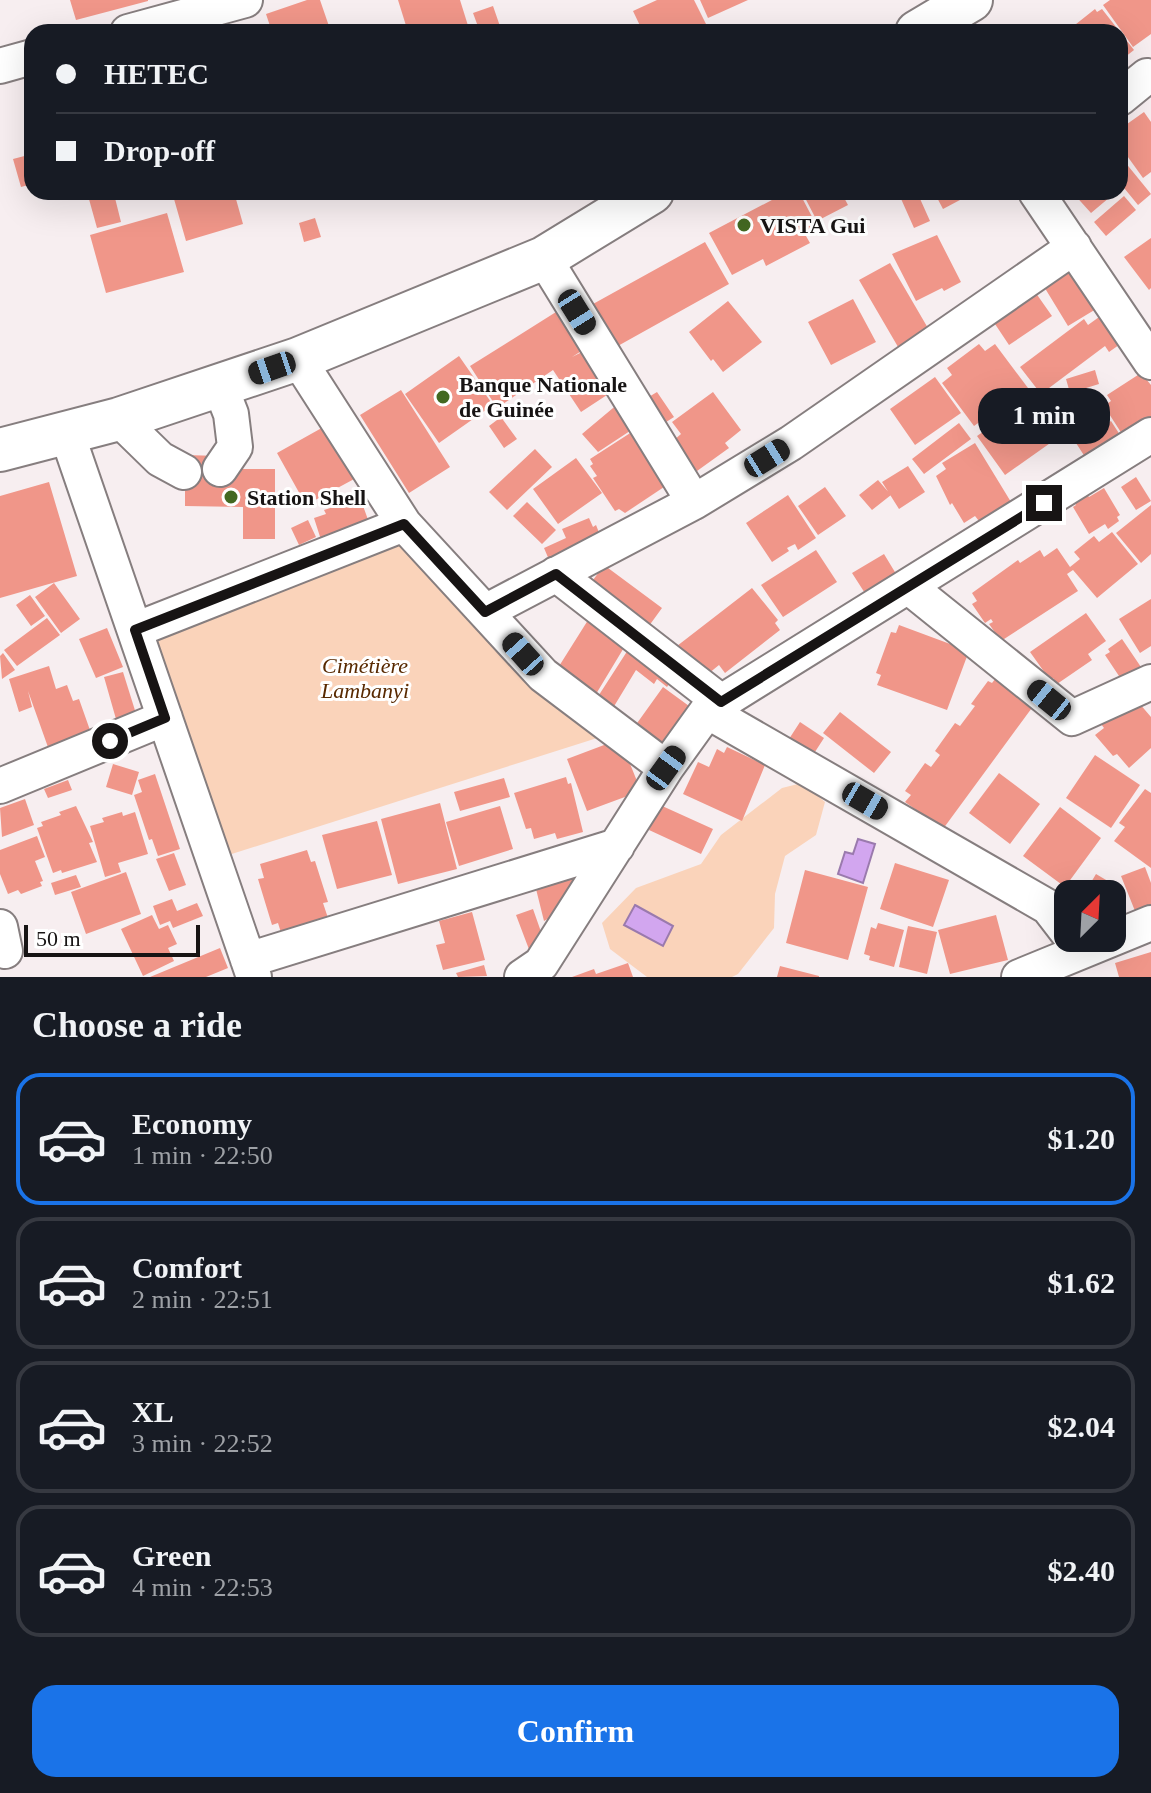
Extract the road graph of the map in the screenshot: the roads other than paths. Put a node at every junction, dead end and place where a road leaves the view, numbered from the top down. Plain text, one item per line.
1 (245, 0) edge
2 (198, 6) edge
3 (150, 24) edge
4 (24, 59) edge
5 (0, 66) edge
6 (1147, 76) dead end
7 (1128, 91) edge
8 (639, 200) edge
9 (1042, 200) edge
10 (1074, 247) junction
11 (544, 258) junction
12 (298, 359) junction
13 (1151, 362) edge
14 (220, 386) junction
15 (119, 419) junction
16 (67, 434) junction
17 (1151, 435) edge
18 (0, 450) edge
19 (220, 469) dead end
20 (184, 472) dead end
21 (694, 502) junction
22 (404, 524) junction
23 (556, 574) junction
24 (909, 587) junction
25 (485, 612) junction
26 (135, 630) junction
27 (1151, 682) edge
28 (714, 706) junction
29 (165, 718) junction
30 (666, 768) junction
31 (0, 786) edge
32 (617, 846) junction
33 (1054, 916) edge
34 (1151, 923) edge
35 (1126, 932) edge
36 (1074, 952) edge
37 (251, 969) edge
38 (522, 977) edge
39 (1019, 977) edge

1 - 2 street
2 - 3 street
4 - 5 street
6 - 7 street
8 - 11 main road
9 - 10 street
10 - 13 street
10 - 21 street
11 - 12 main road
11 - 21 street
12 - 14 main road
12 - 22 street
14 - 15 main road
14 - 19 street
15 - 16 main road
15 - 20 street
16 - 18 main road
16 - 26 street
17 - 24 street
21 - 23 street
22 - 25 street
22 - 26 street
23 - 25 street
23 - 28 street
24 - 27 street
24 - 28 street
25 - 30 street
26 - 29 street
28 - 30 street
28 - 33 street
29 - 31 street
29 - 37 street
30 - 32 street
32 - 37 street
32 - 38 street
34 - 35 street
36 - 39 street

